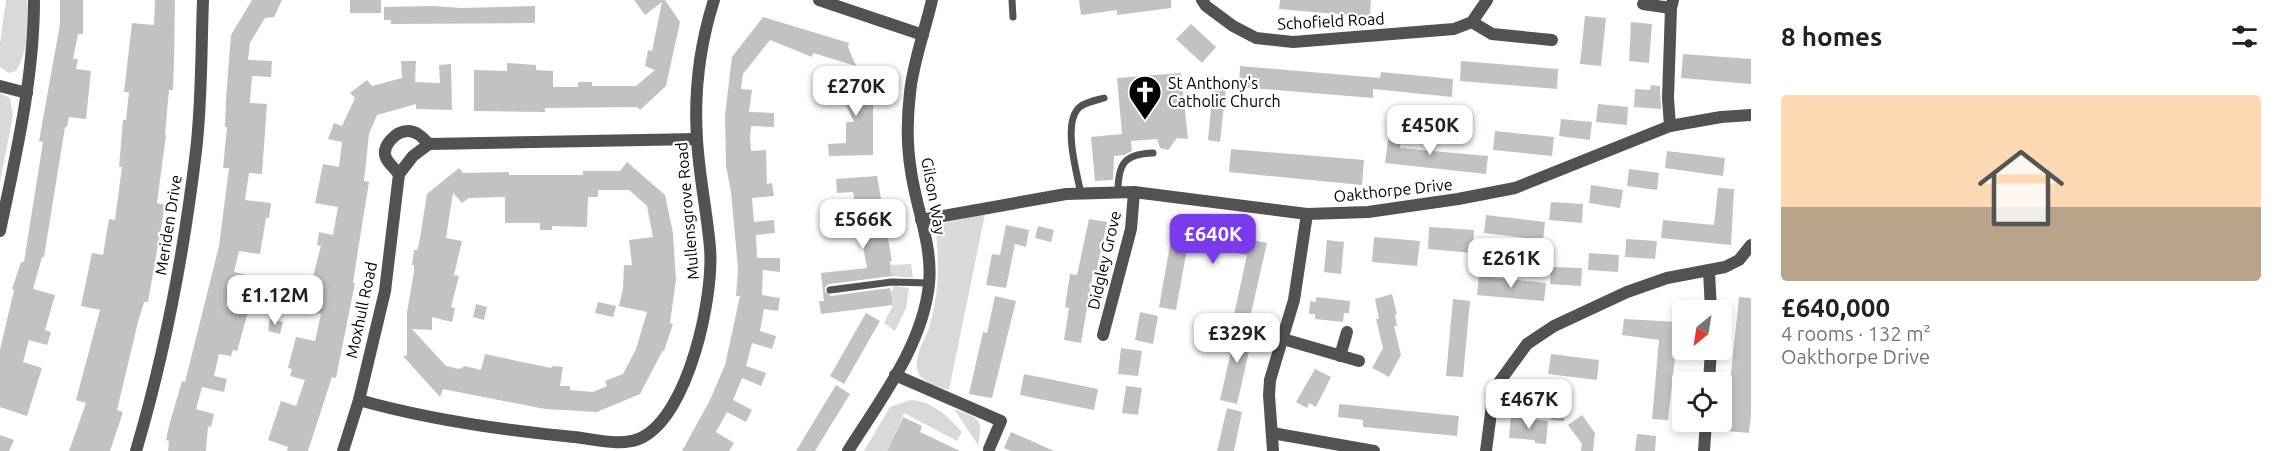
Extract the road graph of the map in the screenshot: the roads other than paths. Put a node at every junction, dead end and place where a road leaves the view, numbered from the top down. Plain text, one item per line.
1 (34, 0) edge
2 (202, 0) edge
3 (714, 0) edge
4 (819, 0) edge
5 (932, 0) edge
6 (1012, 0) edge
7 (1202, 0) edge
8 (1487, 0) edge
9 (1642, 4) dead end
10 (1672, 4) edge
11 (1013, 17) dead end
12 (1472, 22) junction
13 (923, 35) junction
14 (1552, 40) dead end
15 (0, 86) edge
16 (27, 93) junction
17 (1104, 99) dead end
18 (1751, 115) edge
19 (1670, 126) junction
20 (697, 139) junction
21 (429, 144) junction
22 (1154, 153) dead end
23 (399, 174) junction
24 (1118, 192) junction
25 (1134, 192) junction
26 (1081, 194) junction
27 (1307, 214) junction
28 (921, 220) junction
29 (0, 231) edge
30 (1751, 245) edge
31 (1709, 271) junction
32 (929, 283) junction
33 (830, 290) dead end
34 (1710, 300) edge
35 (1347, 332) dead end
36 (1103, 335) dead end
37 (1282, 339) junction
38 (1340, 356) junction
39 (1359, 362) dead end
40 (895, 375) junction
41 (359, 400) junction
42 (1705, 432) edge
43 (1272, 433) junction
44 (989, 449) dead end
45 (136, 451) edge
46 (343, 451) edge
47 (848, 451) edge
48 (1273, 451) edge
49 (1374, 451) edge
50 (1486, 451) edge
51 (1704, 451) edge

1 - 16 street
2 - 45 street, Meriden Drive
3 - 20 street, Mullensgrove Road
4 - 13 street
5 - 13 street, Gilson Way
6 - 11 lane
7 - 12 street, Schofield Road
8 - 12 street
9 - 10 street
10 - 19 street
12 - 14 street
13 - 28 street, Gilson Way
15 - 16 street
16 - 29 street
17 - 26 lane
18 - 19 street, Oakthorpe Drive
19 - 27 street, Oakthorpe Drive
20 - 21 street
20 - 41 street, Mullensgrove Road
21 - 23 street
21 - 23 street
22 - 24 lane
23 - 41 street, Moxhull Road
24 - 25 street, Oakthorpe Drive
24 - 26 street, Oakthorpe Drive
25 - 27 street, Oakthorpe Drive
25 - 36 street, Didgley Grove
26 - 28 street, Oakthorpe Drive
27 - 37 street
28 - 32 street, Gilson Way
30 - 31 street
31 - 34 street
31 - 50 street
32 - 33 lane
32 - 40 street, Gilson Way
35 - 38 street
37 - 38 street
37 - 43 street
38 - 39 street
40 - 44 street
40 - 47 street, Gilson Way
41 - 46 street, Moxhull Road
42 - 51 street
43 - 48 street
43 - 49 street

